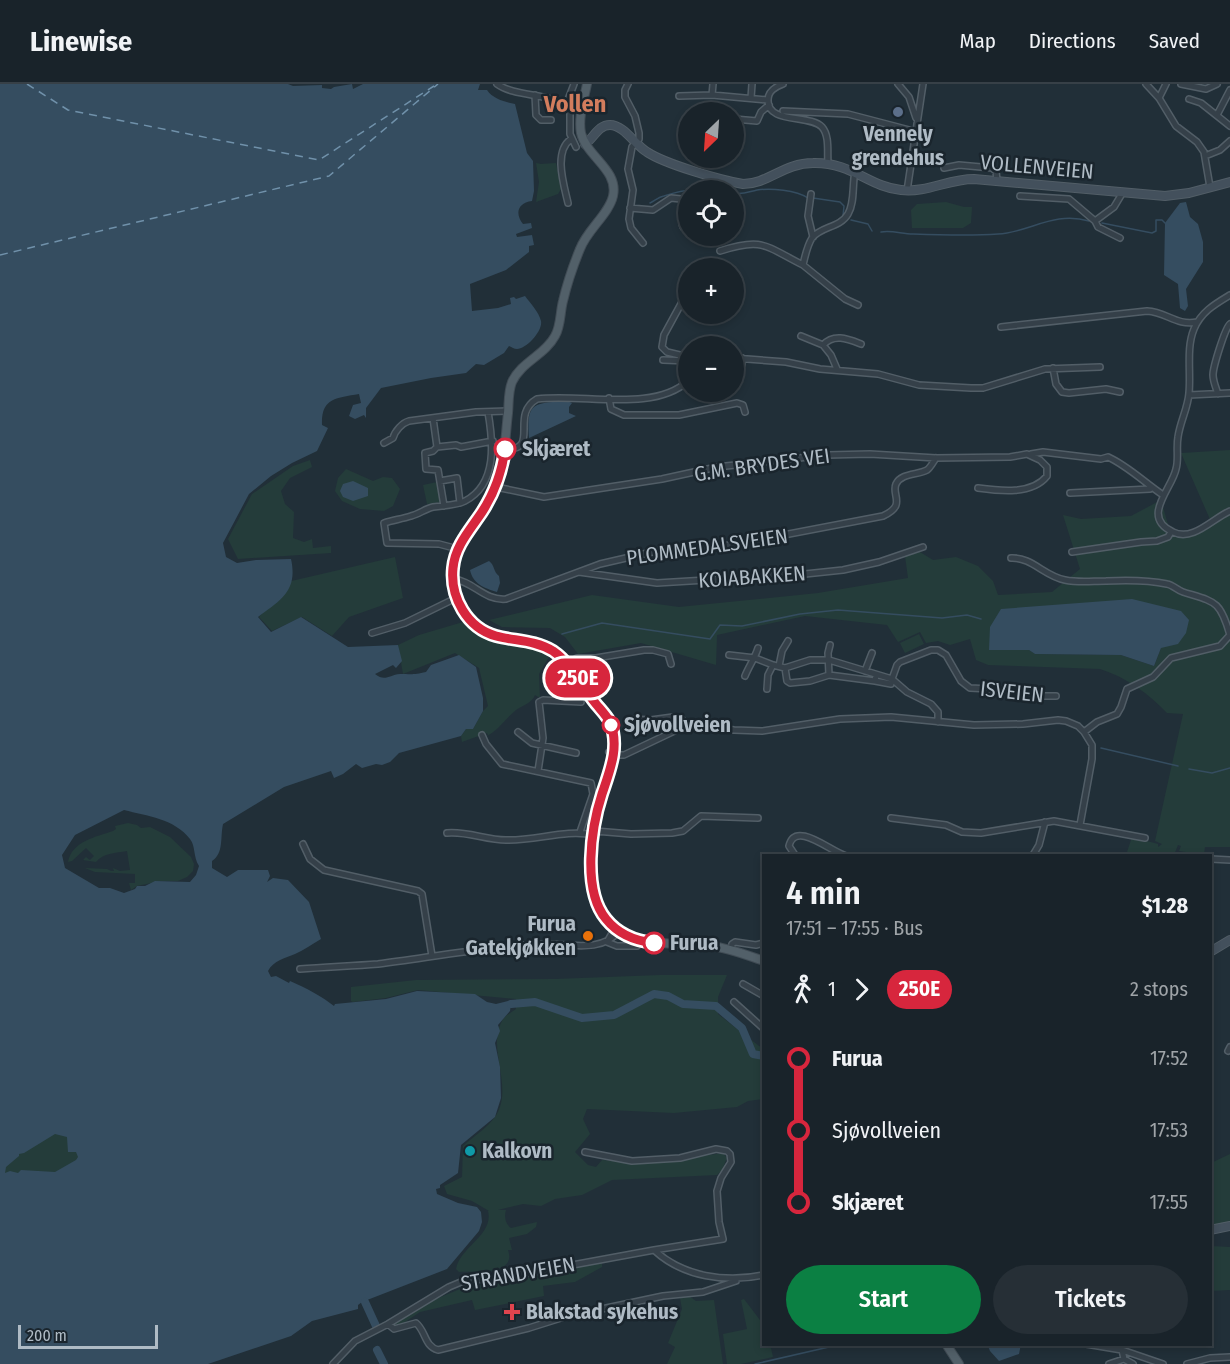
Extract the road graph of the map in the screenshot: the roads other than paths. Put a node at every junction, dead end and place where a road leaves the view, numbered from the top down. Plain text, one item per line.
1 (497, 84) edge
2 (574, 84) edge
3 (587, 84) edge
4 (628, 84) edge
5 (714, 84) edge
6 (752, 84) edge
7 (783, 84) edge
8 (898, 84) edge
9 (923, 84) edge
10 (1146, 84) edge
11 (1166, 84) edge
12 (1181, 84) edge
13 (1217, 84) edge
14 (1230, 90) edge
15 (535, 95) junction
16 (712, 95) junction
17 (679, 96) dead end
18 (751, 98) junction
19 (1159, 98) junction
20 (1189, 99) dead end
21 (768, 103) junction
22 (568, 106) junction
23 (583, 110) junction
24 (783, 111) dead end
25 (1217, 115) junction
26 (551, 120) dead end
27 (744, 120) edge
28 (917, 120) junction
29 (1230, 126) edge
30 (917, 132) junction
31 (571, 139) junction
32 (1230, 141) edge
33 (635, 143) junction
34 (581, 145) junction
35 (1205, 156) junction
36 (828, 163) junction
37 (944, 168) dead end
38 (855, 172) junction
39 (997, 181) junction
40 (1230, 182) edge
41 (1210, 187) junction
42 (907, 191) junction
43 (1123, 192) junction
44 (811, 194) dead end
45 (1020, 196) dead end
46 (678, 199) edge
47 (568, 203) dead end
48 (630, 208) junction
49 (1095, 220) junction
50 (813, 237) junction
51 (1120, 238) dead end
52 (643, 243) dead end
53 (720, 251) dead end
54 (803, 266) junction
55 (1230, 295) edge
56 (858, 304) dead end
57 (678, 310) edge
58 (1197, 322) junction
59 (1230, 324) edge
60 (1001, 327) dead end
61 (801, 336) dead end
62 (861, 344) dead end
63 (823, 345) junction
64 (678, 356) edge
65 (744, 358) edge
66 (678, 359) edge
67 (663, 360) dead end
68 (1100, 367) dead end
69 (1053, 368) junction
70 (837, 369) junction
71 (678, 389) edge
72 (1120, 392) dead end
73 (1230, 393) edge
74 (1218, 394) junction
75 (1189, 395) junction
76 (609, 398) junction
77 (508, 411) junction
78 (745, 411) dead end
79 (488, 412) junction
80 (433, 418) junction
81 (493, 441) junction
82 (384, 443) dead end
83 (437, 447) junction
84 (505, 449) junction
85 (1031, 454) junction
86 (936, 458) junction
87 (440, 481) junction
88 (496, 488) junction
89 (978, 488) dead end
90 (1151, 489) junction
91 (1070, 493) dead end
92 (1163, 495) junction
93 (460, 503) junction
94 (444, 506) junction
95 (1230, 511) edge
96 (1171, 532) junction
97 (923, 547) dead end
98 (458, 549) junction
99 (1072, 552) dead end
100 (1011, 558) dead end
101 (578, 572) junction
102 (453, 579) junction
103 (456, 598) junction
104 (372, 633) dead end
105 (1230, 635) edge
106 (788, 641) dead end
107 (830, 645) dead end
108 (758, 648) dead end
109 (872, 653) dead end
110 (729, 655) dead end
111 (755, 658) junction
112 (829, 660) junction
113 (567, 664) junction
114 (671, 664) dead end
115 (776, 666) junction
116 (785, 668) junction
117 (862, 670) junction
118 (829, 675) junction
119 (746, 676) dead end
120 (856, 678) junction
121 (876, 678) junction
122 (891, 682) junction
123 (767, 689) dead end
124 (1056, 696) dead end
125 (581, 702) dead end
126 (631, 719) dead end
127 (938, 722) junction
128 (685, 726) junction
129 (519, 732) dead end
130 (1084, 732) junction
131 (482, 735) dead end
132 (543, 746) junction
133 (612, 752) junction
134 (576, 753) dead end
135 (538, 771) junction
136 (758, 818) dead end
137 (891, 818) dead end
138 (1045, 822) junction
139 (1080, 825) junction
140 (580, 832) junction
141 (447, 833) dead end
142 (594, 833) junction
143 (1145, 838) dead end
144 (303, 844) dead end
145 (794, 854) edge
146 (842, 854) edge
147 (1034, 854) edge
148 (1212, 859) edge
149 (1230, 860) edge
150 (617, 930) junction
151 (1230, 940) edge
152 (608, 942) junction
153 (762, 944) edge
154 (637, 946) dead end
155 (731, 950) junction
156 (1212, 951) edge
157 (432, 956) junction
158 (762, 960) edge
159 (300, 969) dead end
160 (743, 984) dead end
161 (762, 995) edge
162 (734, 1002) dead end
163 (762, 1027) edge
164 (585, 1152) dead end
165 (1230, 1226) edge
166 (1212, 1230) edge
167 (654, 1250) junction
168 (762, 1275) edge
169 (740, 1279) junction
170 (388, 1324) junction
171 (947, 1346) edge
172 (953, 1346) edge
173 (1098, 1346) edge
174 (1122, 1350) junction
175 (1230, 1357) edge
176 (958, 1362) edge
177 (1129, 1362) edge
178 (333, 1364) edge
179 (1109, 1364) edge
180 (1162, 1364) edge
181 (1187, 1364) edge

1 - 15 street
2 - 22 street
3 - 23 main road
4 - 33 street
5 - 16 street
6 - 18 street
7 - 21 street
8 - 28 street
9 - 28 street
10 - 19 street
11 - 19 street
12 - 13 street
14 - 25 street
15 - 22 street
15 - 26 street
16 - 17 street
16 - 18 street
18 - 21 street
19 - 35 street
20 - 25 street
21 - 27 street
21 - 36 street
22 - 23 street
22 - 31 street
23 - 34 main road
24 - 30 street
25 - 29 street
28 - 30 street
30 - 42 street
31 - 34 street
31 - 47 street
32 - 35 street
33 - 34 main road, VOLLENVEIEN
33 - 36 main road, VOLLENVEIEN
33 - 48 street
34 - 77 main road
35 - 41 street
36 - 38 main road, VOLLENVEIEN
37 - 39 street
38 - 42 main road, VOLLENVEIEN
38 - 50 street
39 - 42 main road, VOLLENVEIEN
39 - 43 main road, VOLLENVEIEN
40 - 41 main road, VOLLENVEIEN
41 - 43 main road, VOLLENVEIEN
43 - 49 street
44 - 50 street
45 - 49 street
46 - 48 street
48 - 52 street
49 - 51 street
50 - 54 street
53 - 54 street
54 - 56 street
55 - 58 street
57 - 64 street
58 - 60 street
58 - 75 street
59 - 74 street
61 - 63 street
62 - 63 street
63 - 70 street
65 - 70 street
66 - 67 street
68 - 69 street
69 - 70 street
69 - 72 street
71 - 76 street
73 - 74 street
74 - 75 street
75 - 92 street
76 - 78 street
76 - 84 street
77 - 79 street
77 - 84 main road
79 - 80 street
79 - 81 street
80 - 82 street
80 - 83 street
81 - 83 street
81 - 93 street
83 - 87 street
84 - 88 main road
85 - 86 street, G.M. BRYDES VEI
85 - 89 street
85 - 90 street, G.M. BRYDES VEI
86 - 88 street, G.M. BRYDES VEI
86 - 101 street, PLOMMEDALSVEIEN
87 - 93 street
87 - 94 street
88 - 98 main road
90 - 91 street
90 - 92 street, G.M. BRYDES VEI
92 - 96 street
93 - 94 street
94 - 98 street
95 - 96 street
96 - 99 street
97 - 101 street, KOIABAKKEN
98 - 102 main road
100 - 105 street
101 - 102 street, PLOMMEDALSVEIEN
102 - 103 main road
103 - 104 street
103 - 113 main road
105 - 130 street
106 - 115 street
107 - 112 street
108 - 111 street
109 - 117 street
110 - 111 street
111 - 115 street
111 - 119 street
112 - 116 street
112 - 117 street
112 - 118 street
113 - 114 street
113 - 133 main road
115 - 116 street
115 - 123 street
116 - 118 street
117 - 120 street
117 - 121 street
118 - 120 street
120 - 121 street
121 - 122 street
122 - 124 street, ISVEIEN
122 - 127 street
125 - 132 street
126 - 128 street
127 - 128 street
127 - 130 street
128 - 133 street
129 - 132 street
130 - 139 street
131 - 135 street
132 - 134 street
132 - 135 street
133 - 142 main road
135 - 140 street
136 - 142 street
137 - 138 street
138 - 139 street
138 - 147 street
139 - 143 street
140 - 141 street
140 - 142 street
142 - 150 main road
144 - 157 street
145 - 146 street
148 - 149 street
150 - 152 street
150 - 155 main road
151 - 156 main road
152 - 154 street
152 - 157 street
153 - 155 street
155 - 158 main road
157 - 159 street
160 - 161 street
162 - 163 street
164 - 167 street, STRANDVEIEN
165 - 166 main road
167 - 169 street
167 - 170 street, STRANDVEIEN
168 - 169 street
169 - 170 street
170 - 178 street, STRANDVEIEN
171 - 176 main road
172 - 176 main road
173 - 174 street
174 - 177 street
174 - 180 street
175 - 181 street
177 - 179 street

